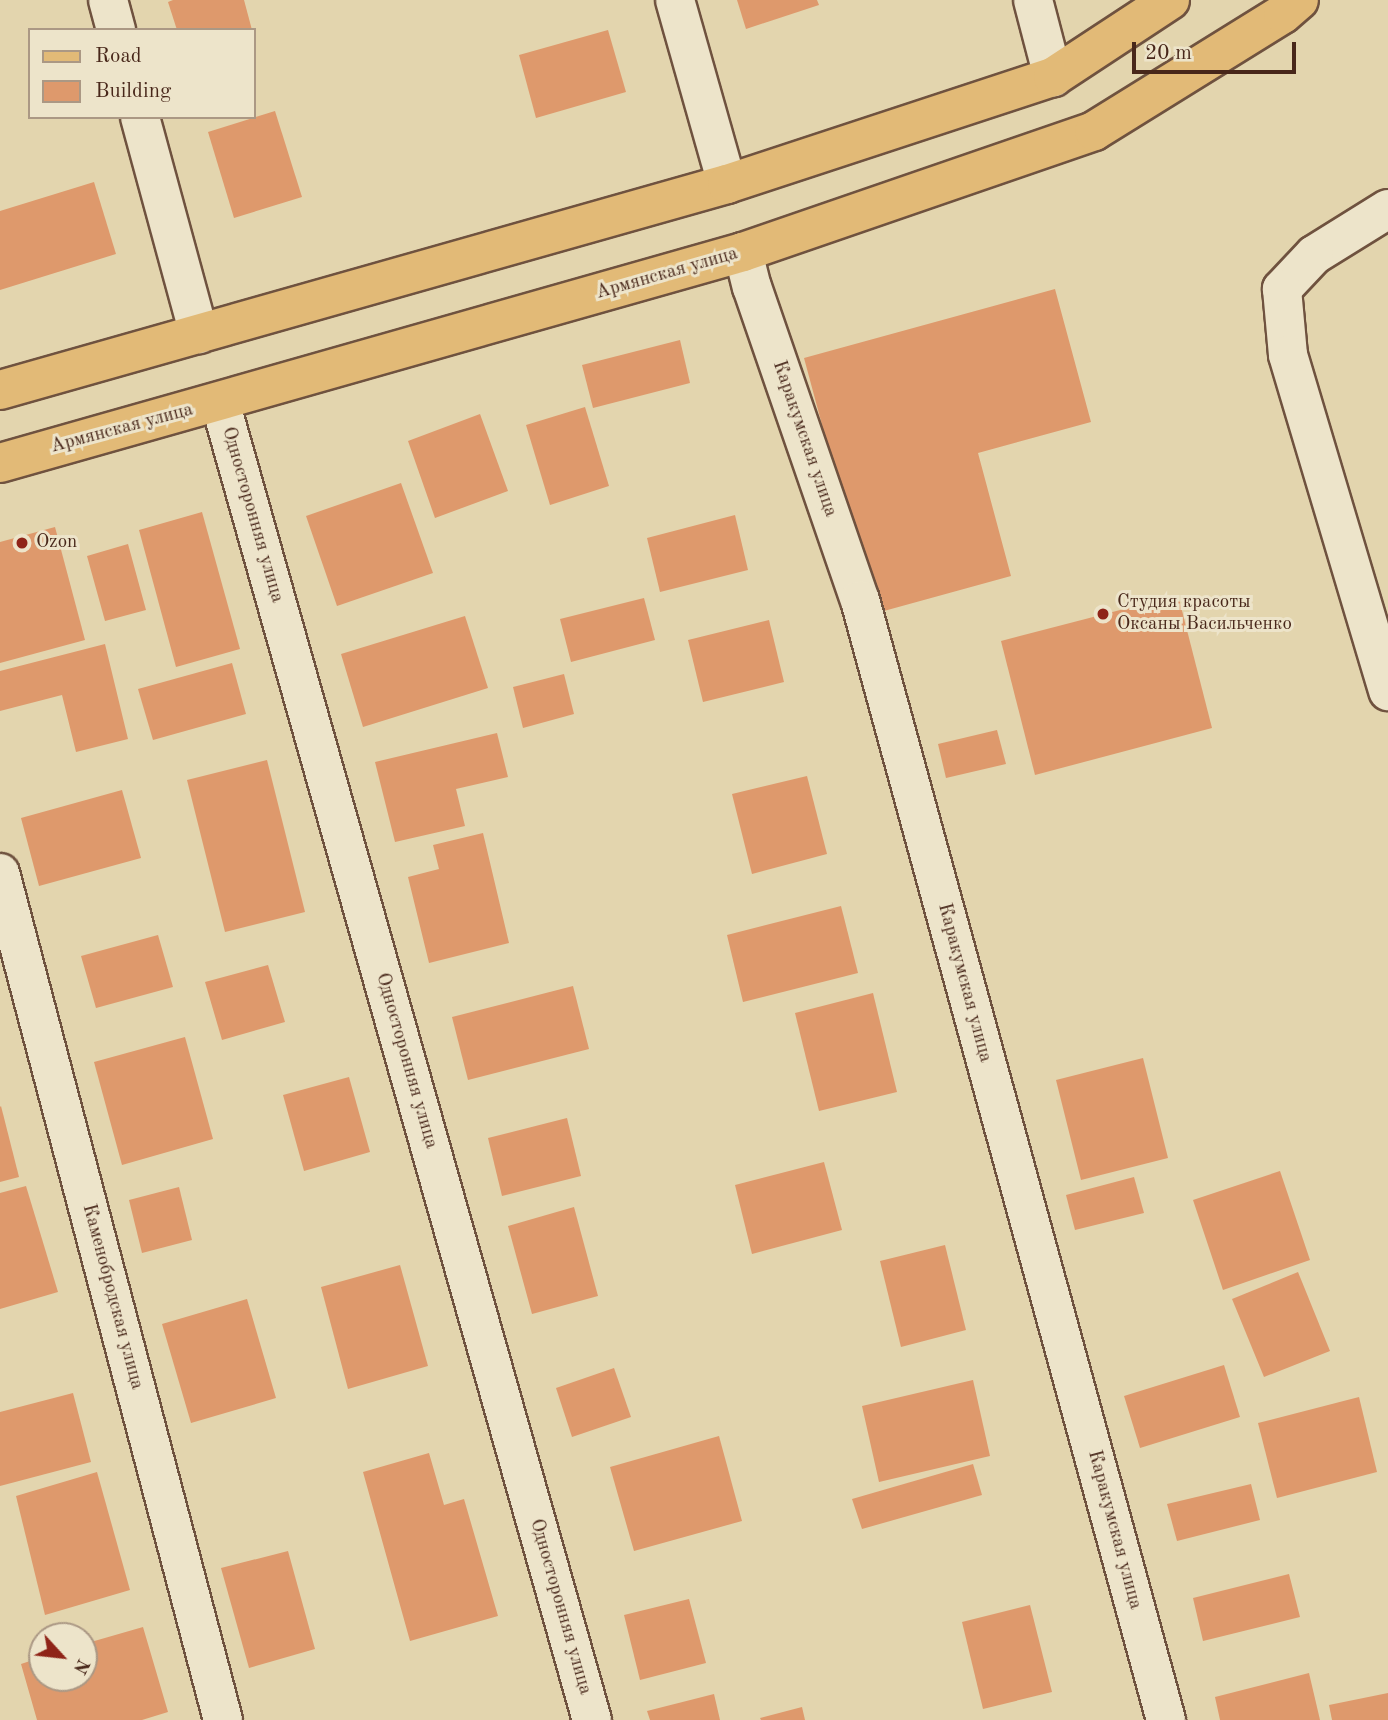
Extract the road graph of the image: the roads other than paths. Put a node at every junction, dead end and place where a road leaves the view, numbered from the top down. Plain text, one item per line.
1 (108, 0) edge
2 (675, 0) edge
3 (1033, 0) edge
4 (1170, 0) edge
5 (1299, 0) edge
6 (115, 28) edge
7 (1053, 78) junction
8 (141, 119) edge
9 (727, 184) junction
10 (1388, 209) edge
11 (743, 252) junction
12 (199, 334) junction
13 (0, 390) edge
14 (220, 402) junction
15 (0, 463) edge
16 (1388, 691) edge
17 (0, 873) edge
18 (223, 1720) edge
19 (592, 1720) edge
20 (1166, 1720) edge

1 - 6 street
2 - 9 street
3 - 7 street
4 - 7 main road
5 - 11 main road, Армянская улица
7 - 9 main road
8 - 12 street
9 - 12 main road
10 - 16 street
11 - 14 main road, Армянская улица
11 - 20 street, Каракумская улица
12 - 13 main road
14 - 15 main road, Армянская улица
14 - 19 street, Односторонняя улица
17 - 18 street, Каменобродская улица

